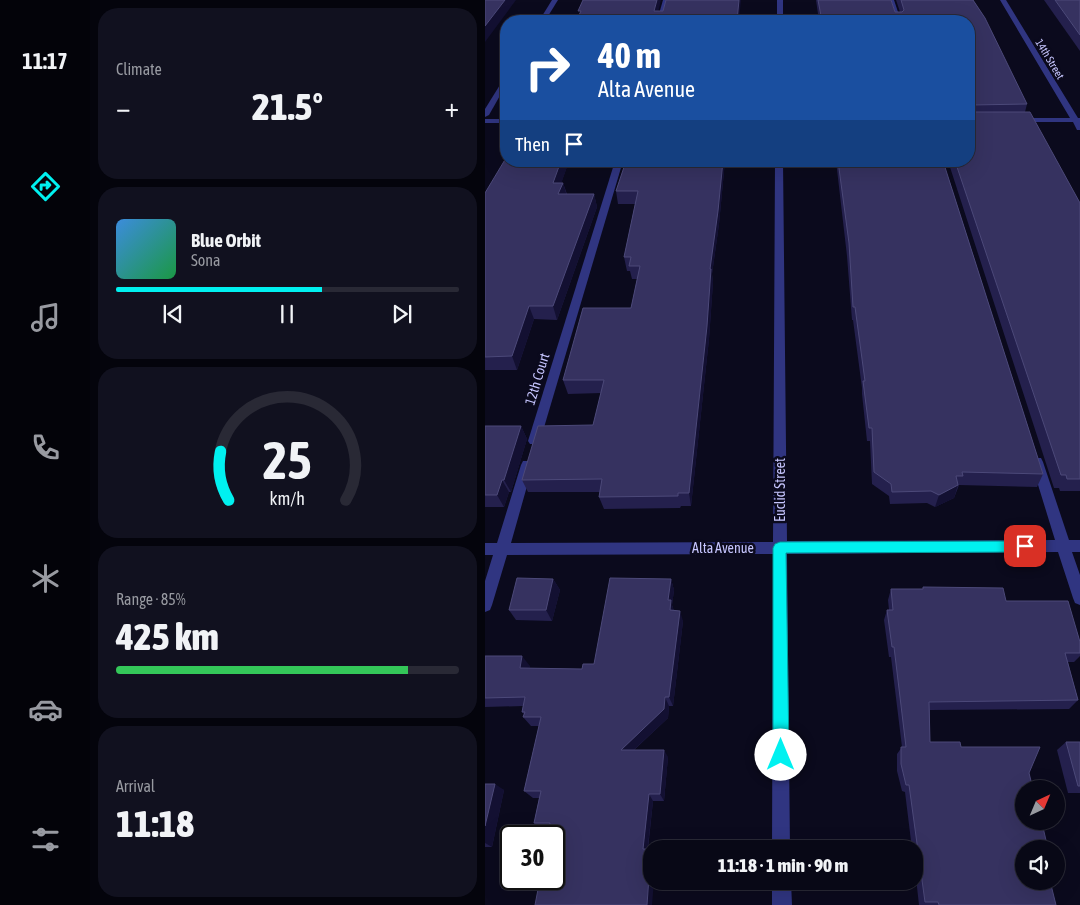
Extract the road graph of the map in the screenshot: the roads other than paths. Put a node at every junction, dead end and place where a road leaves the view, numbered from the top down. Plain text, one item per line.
1 (555, 0) edge
2 (666, 0) edge
3 (780, 0) edge
4 (891, 0) edge
5 (1003, 0) edge
6 (546, 15) edge
7 (662, 15) edge
8 (780, 15) edge
9 (896, 15) edge
10 (500, 90) edge
11 (485, 115) edge
12 (1007, 120) edge
13 (1077, 120) edge
14 (485, 121) edge
15 (500, 121) edge
16 (1080, 128) edge
17 (617, 167) edge
18 (779, 167) edge
19 (1034, 452) edge
20 (1064, 546) junction
21 (1080, 546) edge
22 (780, 548) junction
23 (485, 549) edge
24 (502, 549) junction
25 (1080, 598) edge
26 (485, 605) edge
27 (781, 840) edge
28 (781, 890) edge
29 (782, 905) edge

1 - 6 street
2 - 7 street
3 - 8 street
4 - 9 street
5 - 13 street, 14th Street
10 - 11 street
12 - 13 street
13 - 16 street, 14th Street
14 - 15 street
17 - 24 street, 12th Court
18 - 22 street, Euclid Street
19 - 20 street
20 - 21 street, Alta Avenue
20 - 22 street, Alta Avenue
20 - 25 street
22 - 24 street, Alta Avenue
22 - 27 street, Euclid Street
23 - 24 street, Alta Avenue
24 - 26 street, 12th Court
28 - 29 street

